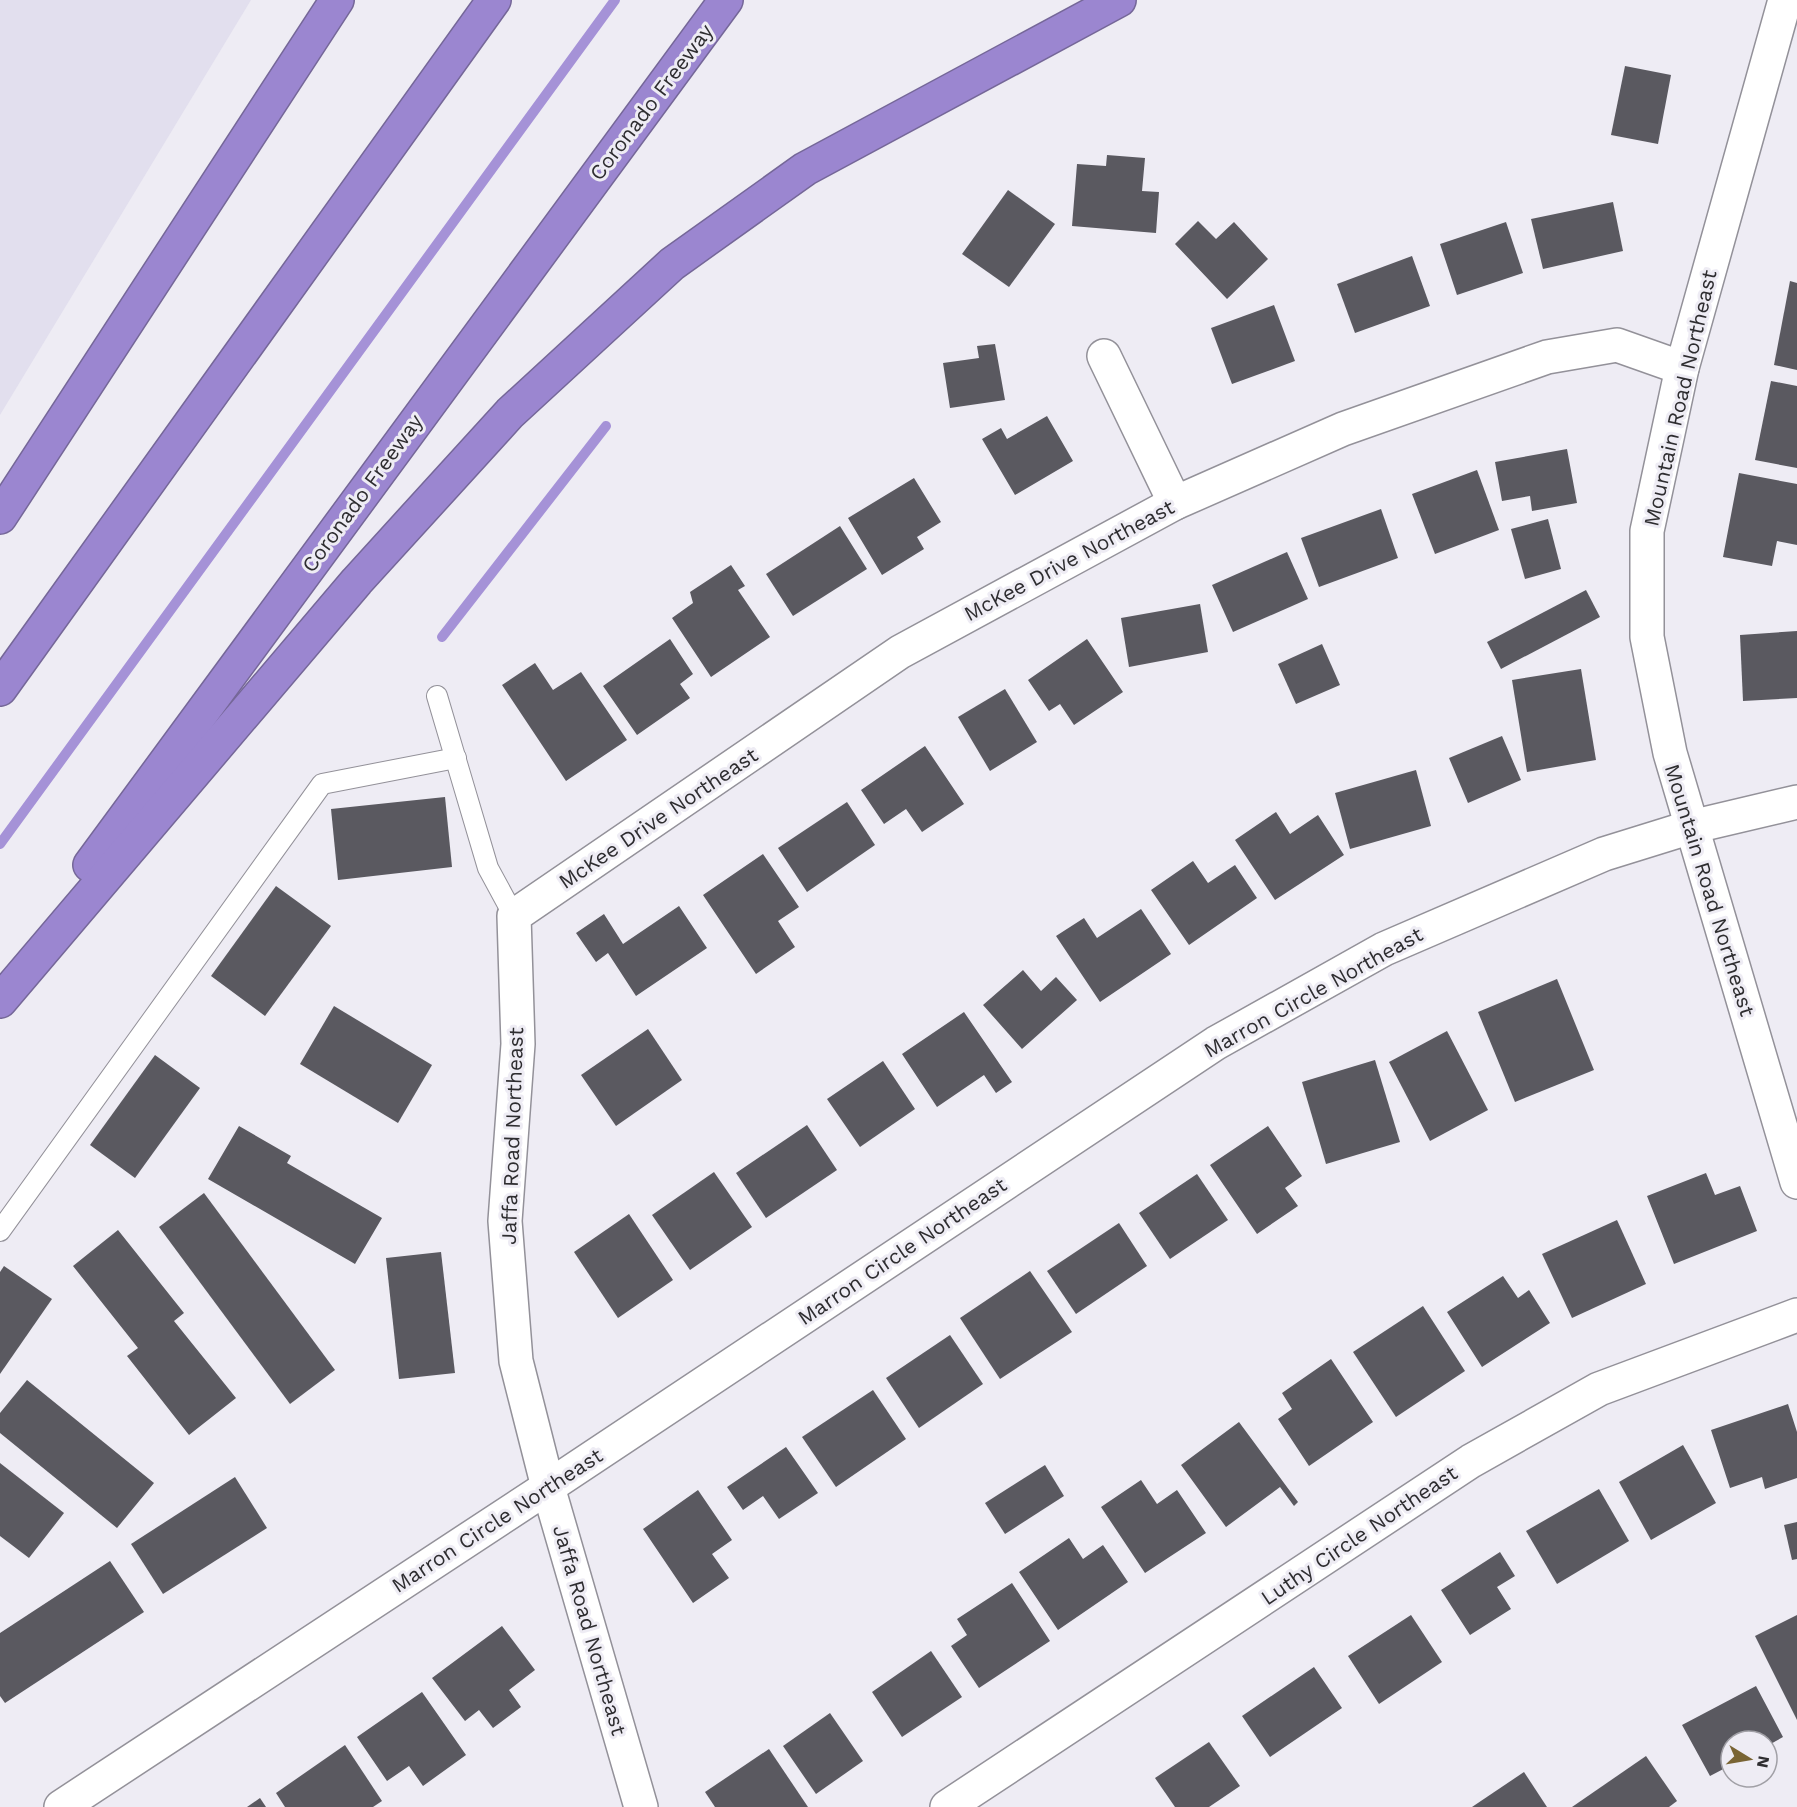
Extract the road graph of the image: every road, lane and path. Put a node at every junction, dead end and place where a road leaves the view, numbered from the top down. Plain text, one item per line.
1 (338, 0) edge
2 (494, 0) edge
3 (726, 0) edge
4 (1119, 0) edge
5 (1785, 0) edge
6 (1104, 356) dead end
7 (1682, 368) junction
8 (1175, 503) junction
9 (0, 517) edge
10 (0, 689) edge
11 (437, 696) dead end
12 (456, 758) junction
13 (1797, 802) edge
14 (1691, 827) junction
15 (514, 916) junction
16 (0, 987) edge
17 (0, 1001) edge
18 (1797, 1182) edge
19 (0, 1231) edge
20 (1797, 1314) edge
21 (548, 1487) junction
22 (60, 1807) edge
23 (641, 1807) edge
24 (947, 1807) edge

1 - 9 highway
2 - 10 highway
3 - 16 highway, Coronado Freeway
4 - 17 highway
5 - 7 street, Mountain Road Northeast
6 - 8 street
7 - 8 street, McKee Drive Northeast
7 - 14 street, Mountain Road Northeast
8 - 15 street, McKee Drive Northeast
11 - 12 lane
12 - 15 lane
12 - 19 lane
13 - 14 street, Marron Circle Northeast
14 - 18 street, Mountain Road Northeast
14 - 21 street, Marron Circle Northeast
15 - 21 street, Jaffa Road Northeast
20 - 24 street, Luthy Circle Northeast
21 - 22 street, Marron Circle Northeast
21 - 23 street, Jaffa Road Northeast

